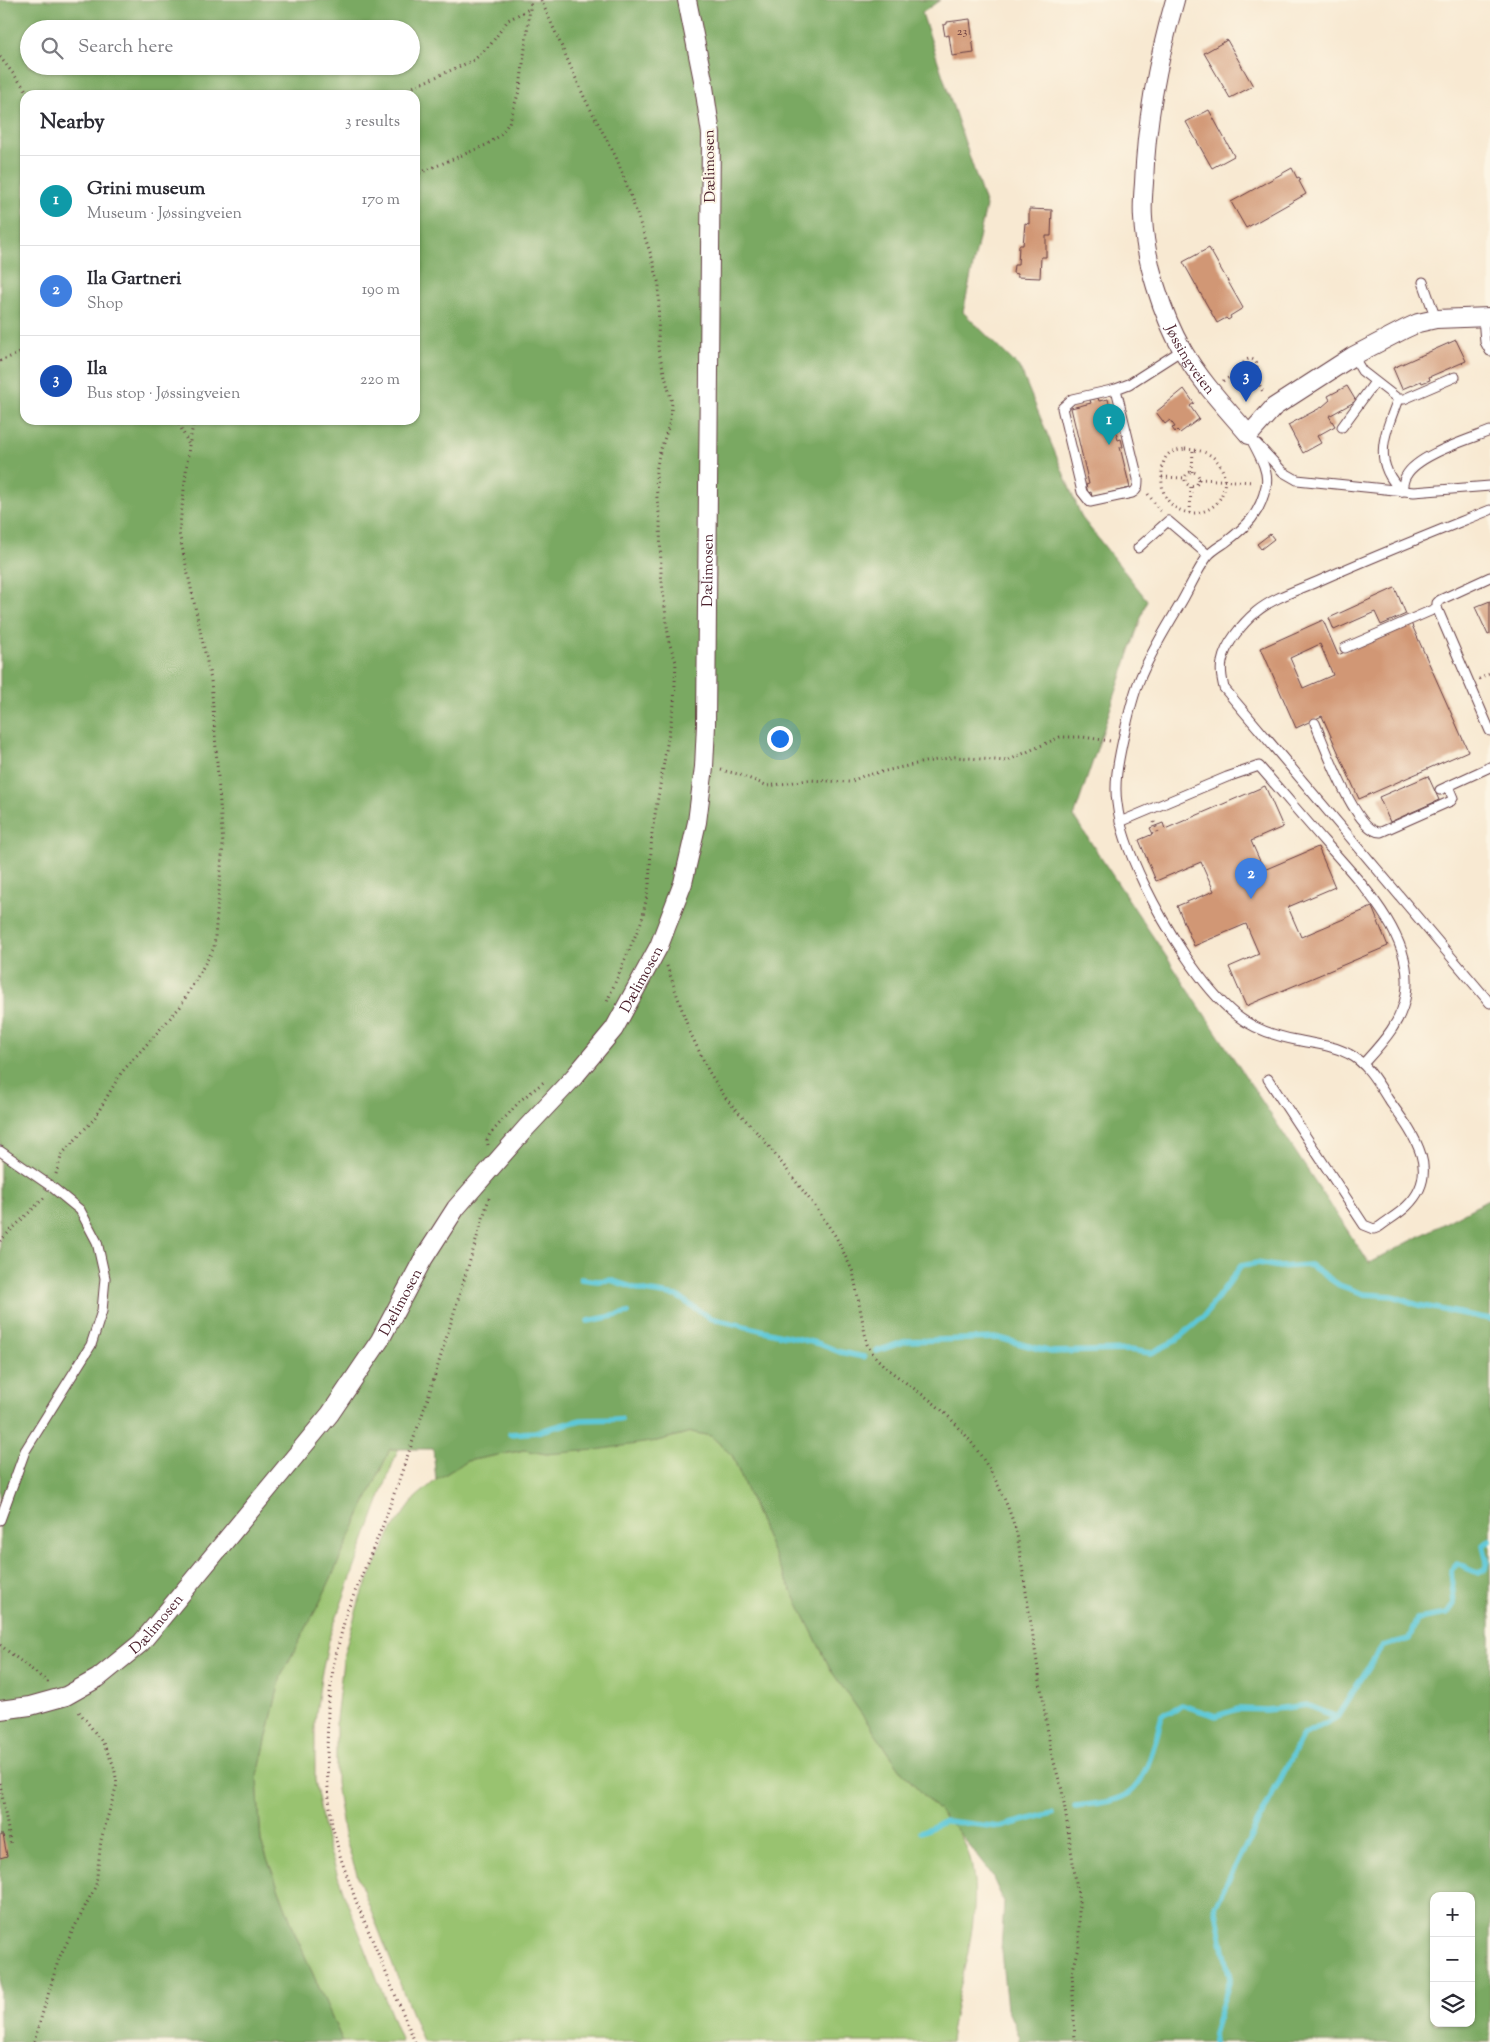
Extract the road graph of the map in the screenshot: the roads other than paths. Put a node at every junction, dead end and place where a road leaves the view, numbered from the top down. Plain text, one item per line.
1 (687, 0) edge
2 (1175, 0) edge
3 (1423, 282) dead end
4 (1487, 317) edge
5 (1436, 320) junction
6 (1182, 350) junction
7 (1490, 351) edge
8 (1353, 356) junction
9 (1455, 377) dead end
10 (1375, 382) junction
11 (1116, 389) junction
12 (1398, 399) junction
13 (1342, 427) dead end
14 (1490, 431) edge
15 (1249, 435) junction
16 (1490, 486) edge
17 (1402, 491) junction
18 (1490, 510) edge
19 (1138, 548) dead end
20 (1208, 555) junction
21 (1490, 577) edge
22 (1437, 608) junction
23 (1345, 648) dead end
24 (1315, 724) dead end
25 (1490, 731) edge
26 (1490, 767) edge
27 (1120, 822) junction
28 (1490, 1003) edge
29 (1363, 1064) junction
30 (1268, 1079) dead end
31 (0, 1151) edge
32 (0, 1520) edge
33 (0, 1710) edge

1 - 33 street, Dælimosen
2 - 6 street, Jøssingveien
3 - 5 lane
4 - 5 street
4 - 7 lane
5 - 8 street
6 - 11 lane
6 - 15 street, Jøssingveien
8 - 10 lane
8 - 15 street
9 - 12 lane
10 - 12 lane
10 - 13 lane
11 - 11 lane
12 - 17 lane
14 - 17 lane
15 - 17 lane
15 - 20 lane
16 - 17 lane
18 - 28 lane
19 - 20 lane
20 - 27 lane
21 - 22 lane
22 - 23 lane
22 - 25 lane
24 - 26 lane
27 - 29 lane
27 - 29 lane
29 - 30 lane
31 - 32 lane

